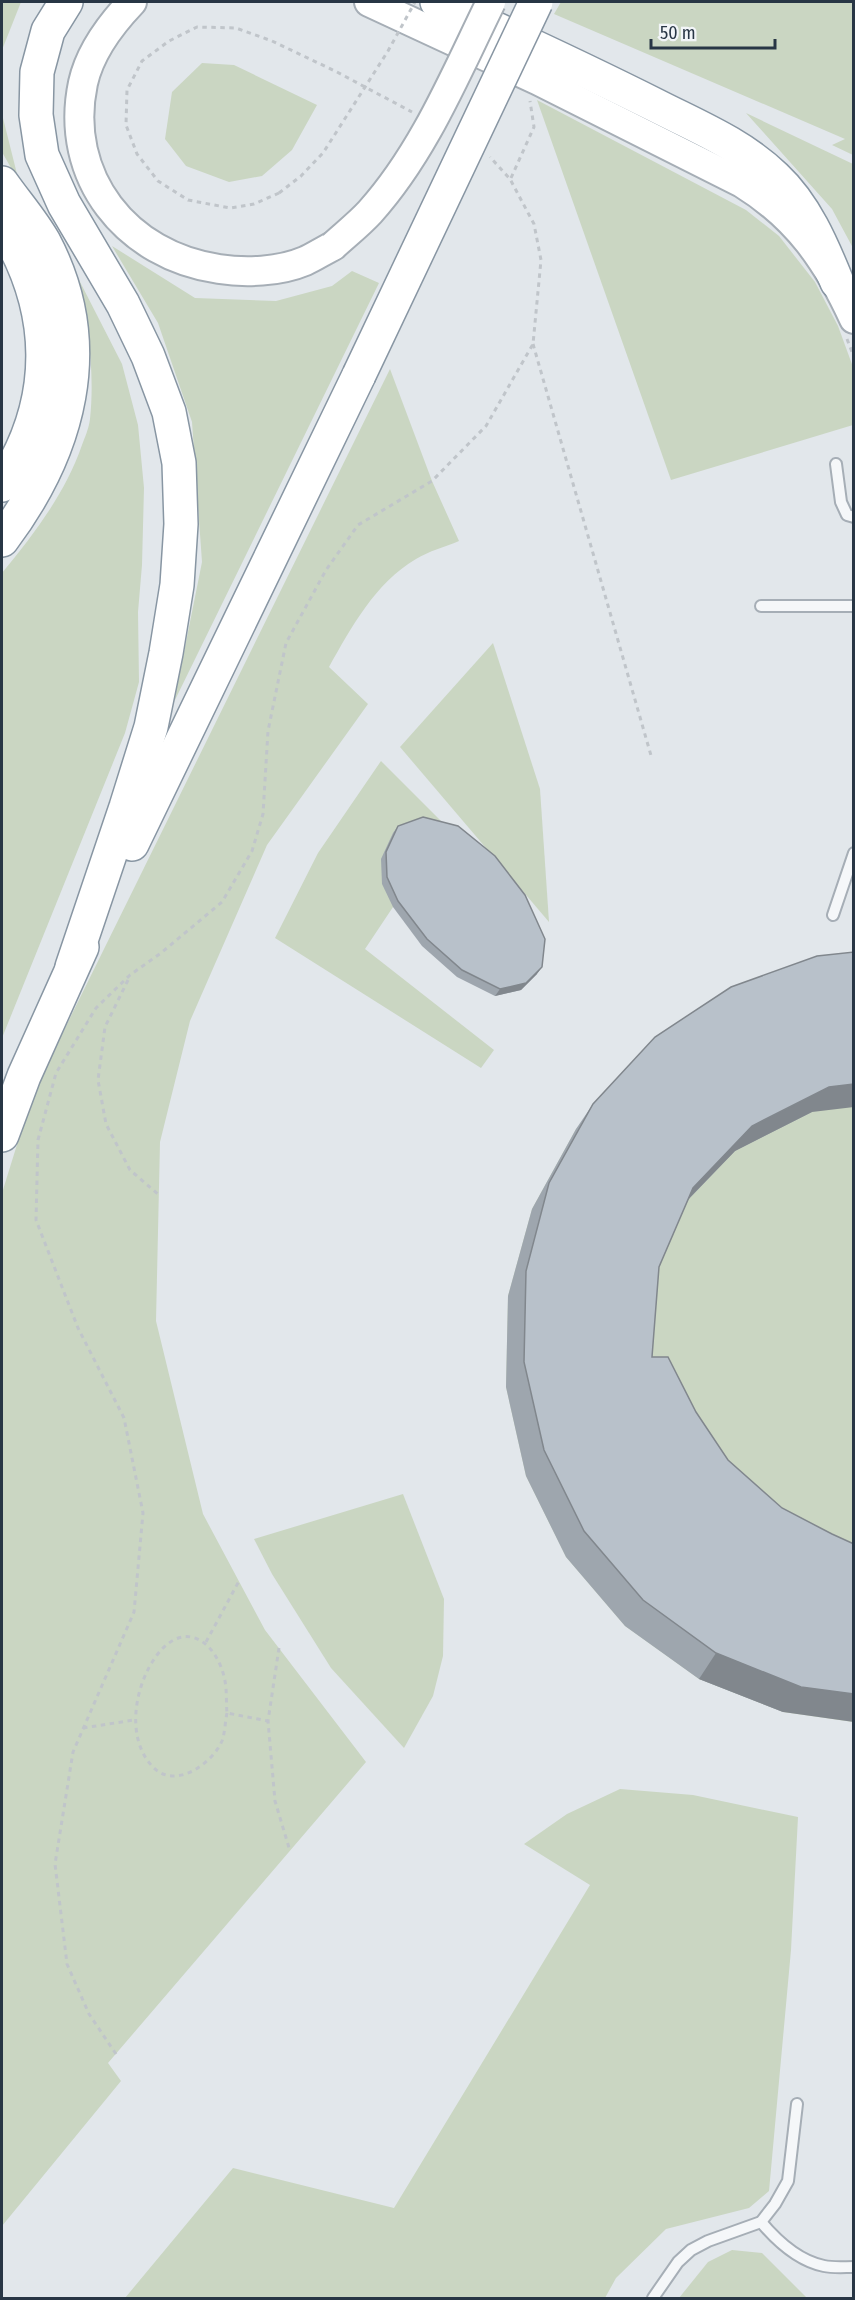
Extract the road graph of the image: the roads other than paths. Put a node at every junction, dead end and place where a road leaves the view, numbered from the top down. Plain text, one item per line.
1 (66, 2) edge
2 (132, 2) edge
3 (369, 2) edge
4 (437, 2) edge
5 (491, 2) edge
6 (536, 2) edge
7 (2, 183) edge
8 (2, 224) edge
9 (837, 282) junction
10 (849, 327) edge
11 (836, 464) dead end
12 (2, 484) edge
13 (854, 517) edge
14 (2, 540) edge
15 (761, 606) dead end
16 (854, 606) edge
17 (854, 853) edge
18 (834, 915) dead end
19 (72, 967) junction
20 (2, 1136) edge
21 (797, 2104) dead end
22 (762, 2222) junction
23 (854, 2267) edge
24 (653, 2298) edge

1 - 19 highway
2 - 5 main road, bridge
3 - 9 main road
4 - 9 highway
6 - 19 highway, bridge
7 - 14 highway
8 - 12 highway
9 - 10 main road
11 - 13 lane
15 - 16 lane
17 - 18 lane
19 - 20 highway
21 - 22 lane
22 - 23 lane
22 - 24 lane

